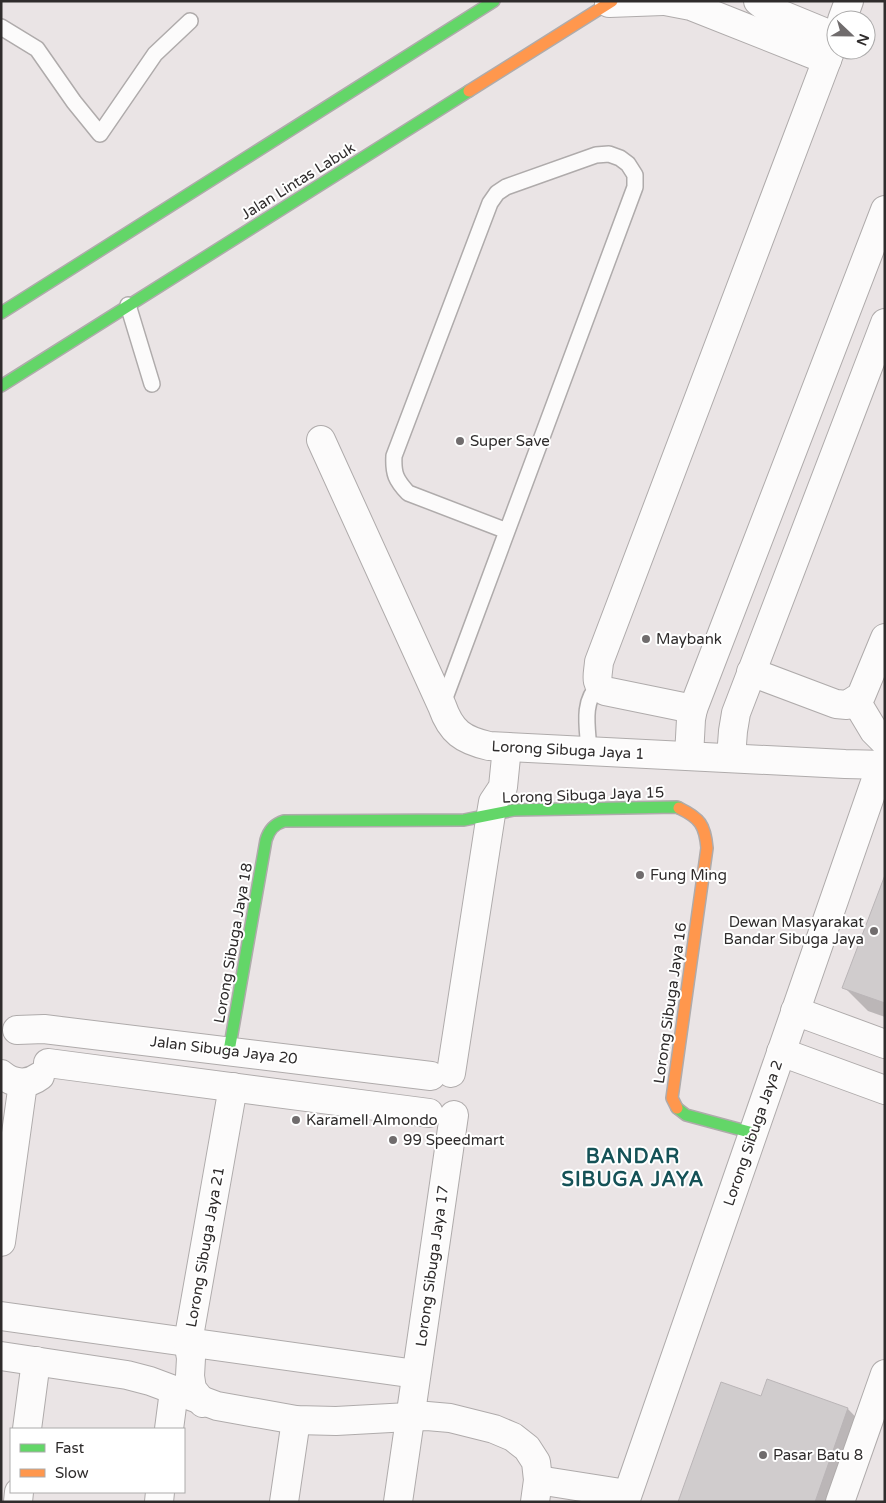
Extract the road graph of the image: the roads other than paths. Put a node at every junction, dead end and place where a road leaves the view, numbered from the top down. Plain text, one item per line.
1 (494, 1) edge
2 (664, 1) edge
3 (758, 1) edge
4 (611, 2) edge
5 (190, 21) dead end
6 (1, 27) edge
7 (826, 40) edge
8 (826, 42) edge
9 (827, 60) edge
10 (885, 210) edge
11 (128, 305) junction
12 (1, 313) edge
13 (885, 323) edge
14 (152, 384) dead end
15 (1, 386) edge
16 (321, 440) dead end
17 (507, 531) junction
18 (885, 638) edge
19 (751, 672) junction
20 (599, 686) junction
21 (856, 700) junction
22 (442, 706) junction
23 (694, 709) junction
24 (498, 746) junction
25 (588, 751) junction
26 (689, 756) junction
27 (884, 757) edge
28 (731, 758) junction
29 (492, 808) junction
30 (702, 822) joint
31 (266, 840) joint
32 (795, 1011) junction
33 (9, 1035) edge
34 (885, 1044) edge
35 (229, 1051) junction
36 (781, 1052) junction
37 (48, 1063) junction
38 (12, 1079) edge
39 (239, 1088) junction
40 (885, 1090) edge
41 (449, 1094) junction
42 (753, 1132) junction
43 (1, 1242) edge
44 (1, 1316) edge
45 (188, 1342) junction
46 (1, 1356) edge
47 (36, 1361) junction
48 (416, 1374) junction
49 (885, 1374) edge
50 (162, 1386) junction
51 (203, 1403) junction
52 (410, 1417) junction
53 (296, 1420) junction
54 (27, 1428) edge
55 (169, 1428) edge
56 (537, 1491) edge
57 (626, 1498) edge
58 (284, 1502) edge
59 (398, 1502) edge
60 (840, 1502) edge

1 - 12 main road
2 - 4 street
2 - 8 street
3 - 7 street
4 - 11 main road, Jalan Lintas Labuk
5 - 6 lane
9 - 20 street
10 - 23 street
11 - 14 lane
11 - 15 main road, Jalan Lintas Labuk
13 - 19 street
16 - 22 street, Lorong Sibuga Jaya 1
17 - 17 lane
17 - 22 lane
18 - 21 street
19 - 21 street
19 - 28 street
20 - 23 street
20 - 25 lane
21 - 27 street
22 - 24 street, Lorong Sibuga Jaya 1
23 - 26 street
24 - 25 street, Lorong Sibuga Jaya 1
24 - 29 street, Lorong Sibuga Jaya 17
25 - 26 street, Lorong Sibuga Jaya 1
26 - 28 street, Lorong Sibuga Jaya 1
27 - 28 street, Lorong Sibuga Jaya 1
27 - 32 street, Lorong Sibuga Jaya 2
29 - 30 main road, Lorong Sibuga Jaya 15
29 - 31 main road, Lorong Sibuga Jaya 15
29 - 41 street, Lorong Sibuga Jaya 17
30 - 42 main road, Lorong Sibuga Jaya 16
31 - 35 main road, Lorong Sibuga Jaya 18
32 - 34 street
32 - 36 street, Lorong Sibuga Jaya 2
33 - 35 street, Jalan Sibuga Jaya 20
33 - 37 street
35 - 39 street
35 - 41 street, Jalan Sibuga Jaya 20
36 - 40 street
36 - 42 street, Lorong Sibuga Jaya 2
37 - 38 street
37 - 39 street
38 - 43 street
39 - 41 street
39 - 45 street, Lorong Sibuga Jaya 21
41 - 48 street, Lorong Sibuga Jaya 17
42 - 57 street, Lorong Sibuga Jaya 2
44 - 45 street
45 - 48 street
45 - 50 street
45 - 51 street, Lorong Sibuga Jaya 21
46 - 47 street
47 - 50 street
47 - 54 street
48 - 52 street, Lorong Sibuga Jaya 17
49 - 60 street
50 - 51 street
50 - 55 street
51 - 53 street
52 - 53 street
52 - 56 street
52 - 59 street, Lorong Sibuga Jaya 17
53 - 58 street
56 - 57 street

